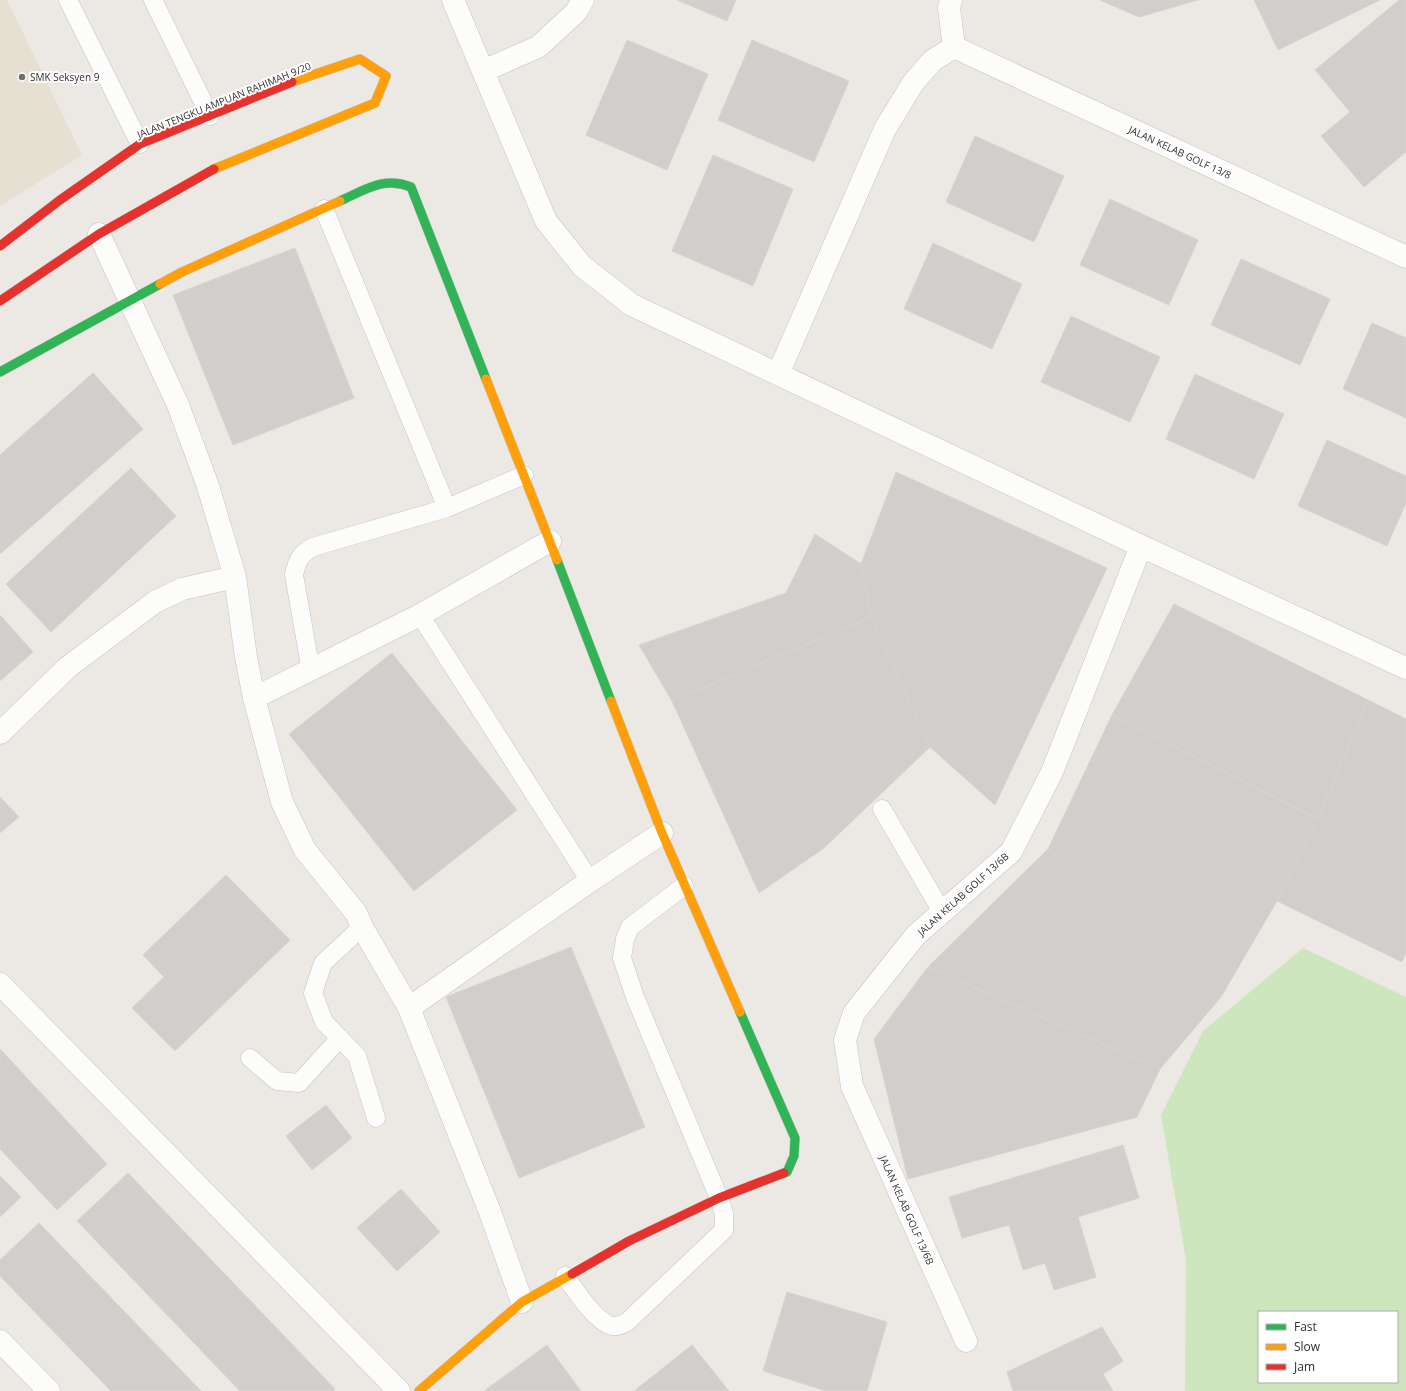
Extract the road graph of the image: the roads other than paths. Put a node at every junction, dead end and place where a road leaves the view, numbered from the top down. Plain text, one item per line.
1 (68, 0) edge
2 (153, 0) edge
3 (453, 0) edge
4 (583, 0) edge
5 (950, 0) edge
6 (954, 47) junction
7 (483, 71) junction
8 (210, 116) junction
9 (140, 144) junction
10 (324, 209) junction
11 (99, 234) junction
12 (0, 246) edge
13 (1406, 257) edge
14 (0, 301) edge
15 (129, 301) junction
16 (0, 372) edge
17 (778, 374) junction
18 (524, 475) junction
19 (447, 508) junction
20 (550, 541) junction
21 (1141, 546) junction
22 (235, 577) junction
23 (420, 615) junction
24 (1406, 668) edge
25 (311, 671) junction
26 (254, 698) junction
27 (0, 734) edge
28 (882, 809) dead end
29 (662, 833) junction
30 (590, 881) junction
31 (684, 886) junction
32 (942, 912) junction
33 (362, 927) junction
34 (0, 984) edge
35 (409, 1008) junction
36 (340, 1038) junction
37 (250, 1058) dead end
38 (376, 1118) dead end
39 (719, 1198) junction
40 (565, 1276) junction
41 (522, 1302) junction
42 (0, 1341) edge
43 (966, 1341) dead end
44 (49, 1391) edge
45 (399, 1391) edge
46 (419, 1391) edge

1 - 9 lane
2 - 8 lane
3 - 7 street
4 - 7 street
5 - 6 street
6 - 13 street, JALAN KELAB GOLF 13/8
6 - 17 street
7 - 17 street
8 - 9 street, JALAN TENGKU AMPUAN RAHIMAH 9/20
8 - 11 street, JALAN TENGKU AMPUAN RAHIMAH 9/20
9 - 12 street, JALAN TENGKU AMPUAN RAHIMAH 9/20
10 - 15 street
10 - 18 street
10 - 19 lane
11 - 14 street, JALAN TENGKU AMPUAN RAHIMAH 9/20
11 - 15 street
15 - 16 street
15 - 22 street
17 - 21 street
18 - 19 lane
18 - 20 street
19 - 25 lane
20 - 23 street
20 - 29 street
21 - 24 street
21 - 32 street, JALAN KELAB GOLF 13/6B
22 - 26 street
22 - 27 street
23 - 25 street
23 - 30 lane
25 - 26 street
26 - 33 street
28 - 32 lane
29 - 30 street
29 - 31 street
30 - 35 street
31 - 39 lane
31 - 39 street
32 - 43 street, JALAN KELAB GOLF 13/6B
33 - 35 street
33 - 36 lane
34 - 45 street
35 - 41 street
36 - 37 lane
36 - 38 lane
39 - 40 street
39 - 40 lane
40 - 41 street
41 - 46 street
42 - 44 street

